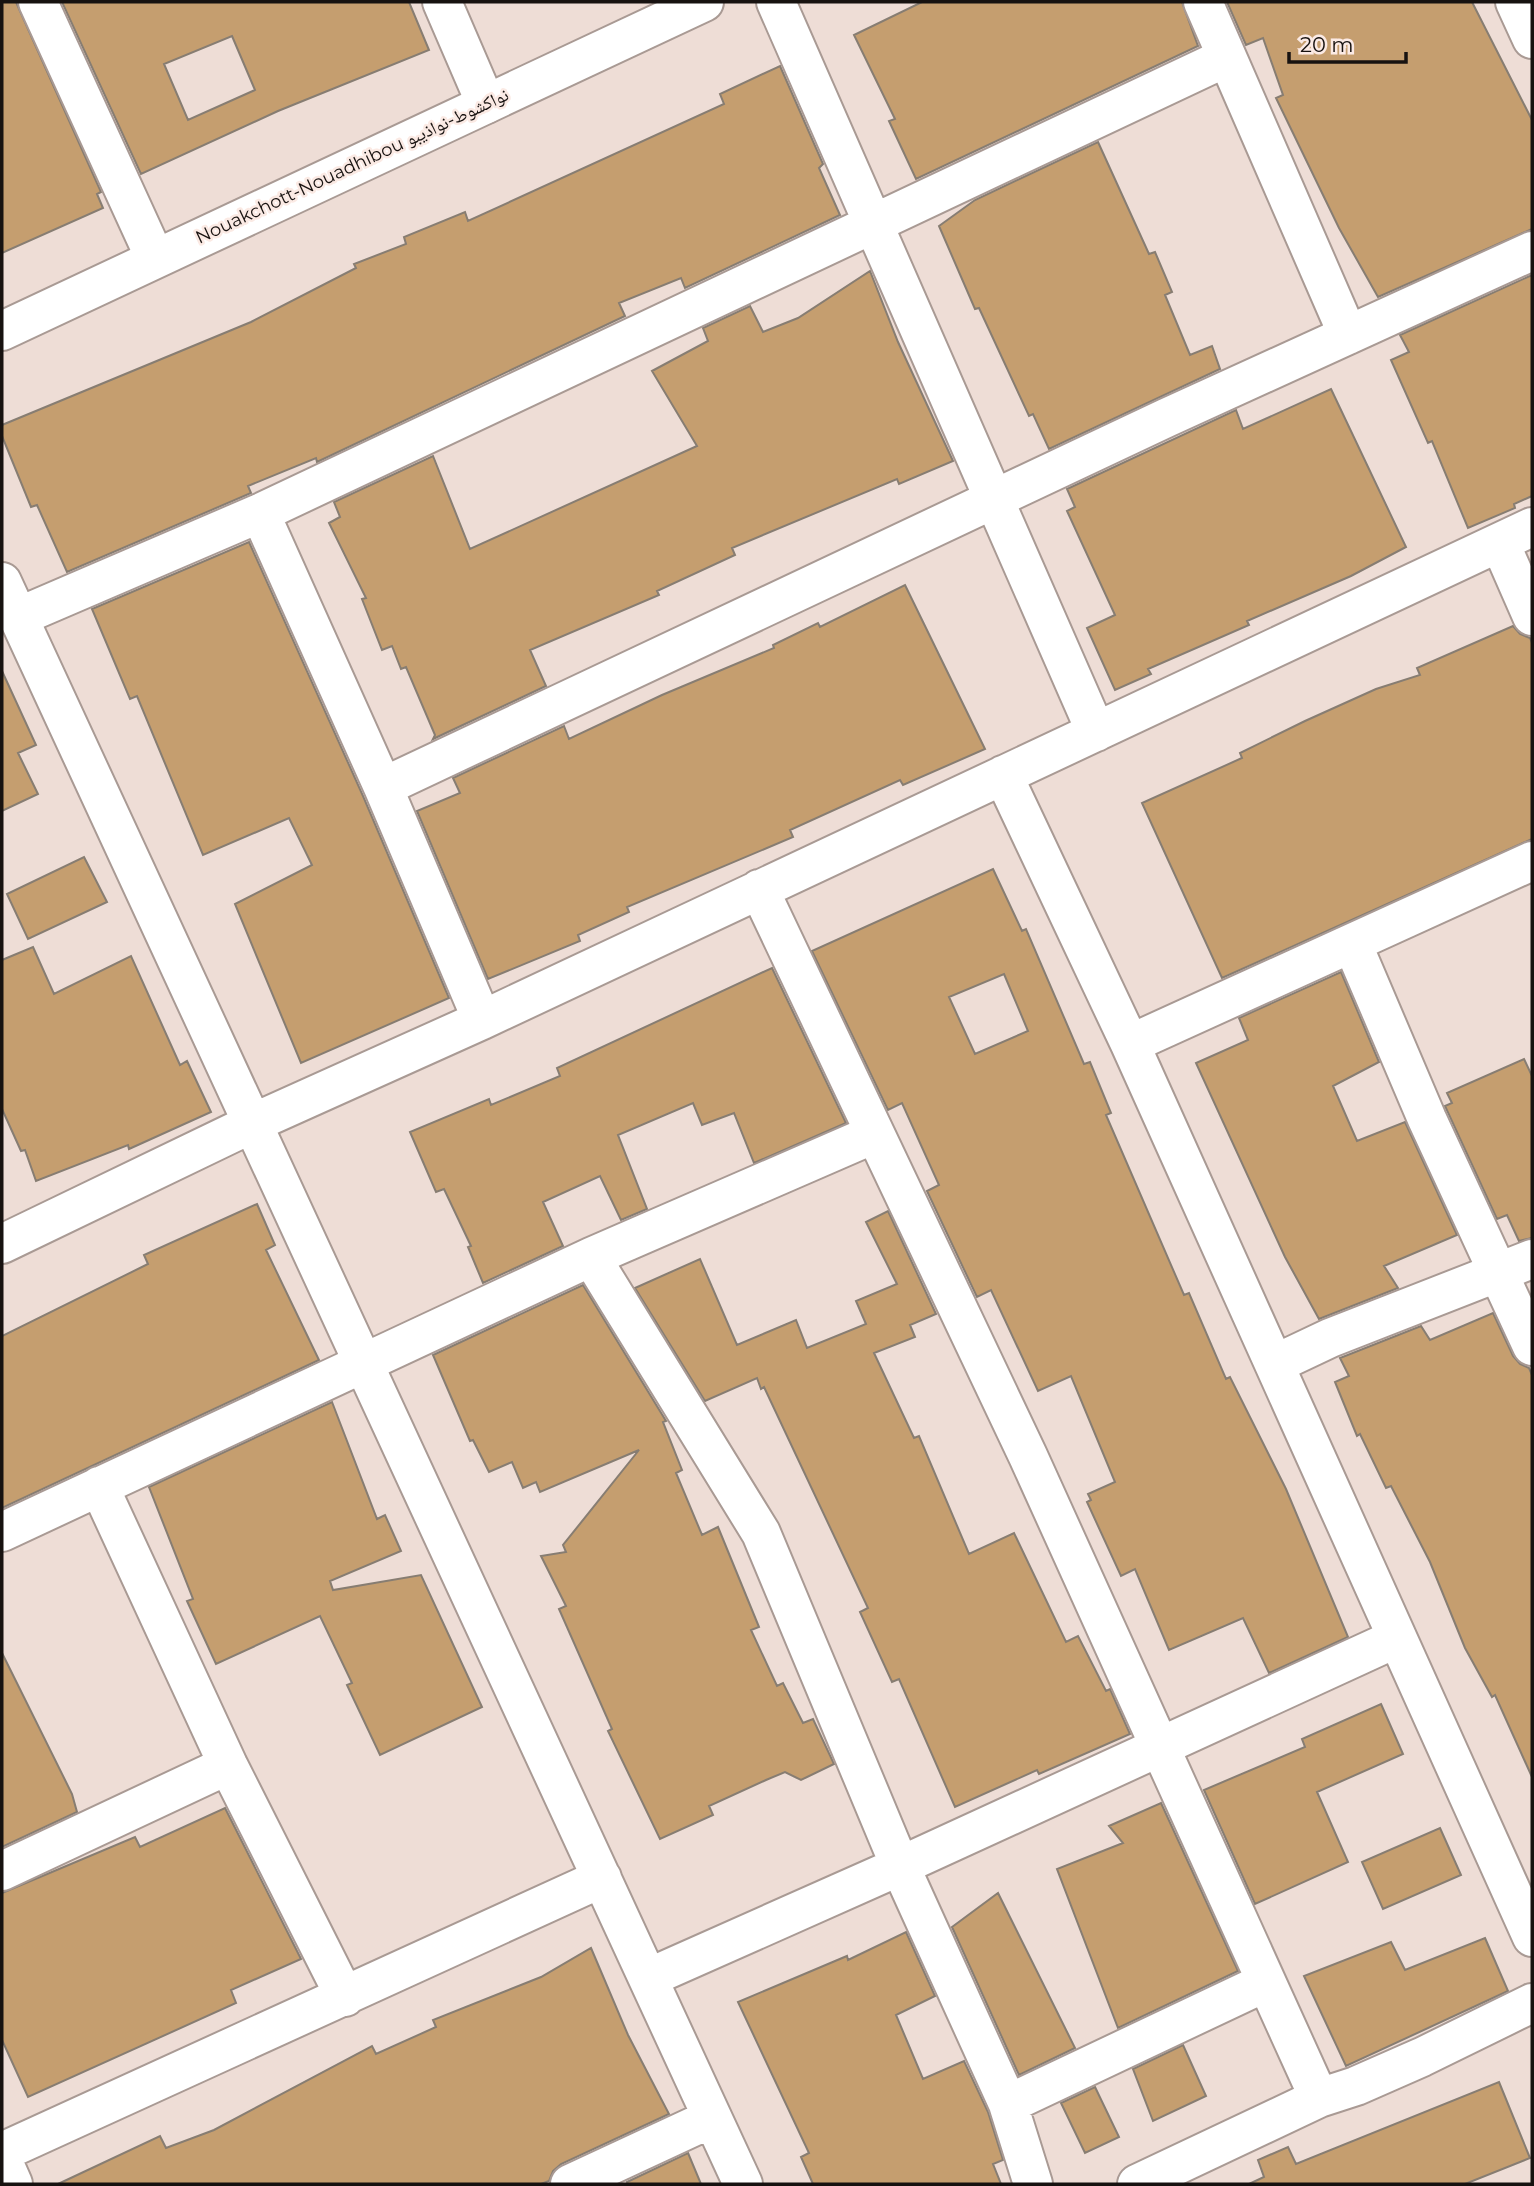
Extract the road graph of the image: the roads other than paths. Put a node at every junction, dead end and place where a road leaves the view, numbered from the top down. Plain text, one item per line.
1 (38, 2) edge
2 (442, 2) edge
3 (704, 2) edge
4 (776, 2) edge
5 (1203, 2) edge
6 (1515, 2) edge
7 (1532, 39) edge
8 (1227, 57) junction
9 (486, 104) junction
10 (873, 222) junction
11 (1532, 251) edge
12 (155, 258) junction
13 (2, 331) edge
14 (1348, 335) junction
15 (995, 501) junction
16 (260, 513) junction
17 (1516, 535) edge
18 (2, 582) edge
19 (1532, 616) edge
20 (18, 617) junction
21 (1096, 732) junction
22 (1003, 775) junction
23 (383, 787) junction
24 (1532, 861) edge
25 (759, 889) junction
26 (1352, 943) junction
27 (482, 1020) junction
28 (1130, 1044) junction
29 (253, 1123) junction
30 (874, 1134) junction
31 (6, 1232) edge
32 (591, 1256) junction
33 (1515, 1267) edge
34 (1532, 1346) edge
35 (364, 1363) junction
36 (1275, 1364) junction
37 (99, 1486) junction
38 (2, 1532) edge
39 (1397, 1638) junction
40 (1161, 1746) junction
41 (228, 1765) junction
42 (900, 1866) junction
43 (2, 1871) edge
44 (602, 1878) junction
45 (1532, 1937) edge
46 (648, 1978) junction
47 (1266, 1982) junction
48 (345, 1997) junction
49 (1532, 2003) edge
50 (1319, 2098) junction
51 (1008, 2104) junction
52 (712, 2118) junction
53 (2, 2152) edge
54 (2, 2159) edge
55 (13, 2184) edge
56 (570, 2184) edge
57 (743, 2184) edge
58 (1034, 2184) edge
59 (1137, 2184) edge

1 - 12 main road
2 - 9 main road
3 - 9 main road, Nouakchott-Nouadhibou نواكشوط-نواذيبو
4 - 10 main road
5 - 8 main road
6 - 7 main road
8 - 10 main road
8 - 14 main road
9 - 12 main road, Nouakchott-Nouadhibou نواكشوط-نواذيبو
10 - 15 main road
10 - 16 main road
11 - 14 main road
12 - 13 main road, Nouakchott-Nouadhibou نواكشوط-نواذيبو
14 - 15 main road
15 - 21 main road
15 - 23 main road
16 - 20 main road
16 - 23 main road
17 - 19 main road
17 - 21 main road
18 - 20 main road
20 - 29 main road
21 - 22 main road
22 - 25 main road
22 - 28 main road
23 - 27 main road
24 - 26 main road
25 - 27 main road
25 - 30 main road
26 - 28 main road
26 - 33 main road
27 - 29 main road
28 - 36 main road
29 - 31 main road
29 - 35 main road
30 - 32 main road
30 - 40 main road
32 - 35 main road
32 - 42 main road
33 - 34 main road
33 - 36 main road
35 - 37 main road
35 - 44 main road
36 - 39 main road
37 - 38 main road
37 - 41 main road
39 - 40 main road
39 - 45 main road
40 - 42 main road
40 - 47 main road
41 - 43 main road
41 - 48 main road
42 - 46 main road
42 - 51 main road
44 - 46 main road
44 - 48 main road
46 - 52 main road
47 - 50 main road
47 - 51 main road
48 - 53 main road
49 - 50 main road
50 - 59 main road
51 - 58 main road
52 - 56 main road
52 - 57 main road
54 - 55 main road

